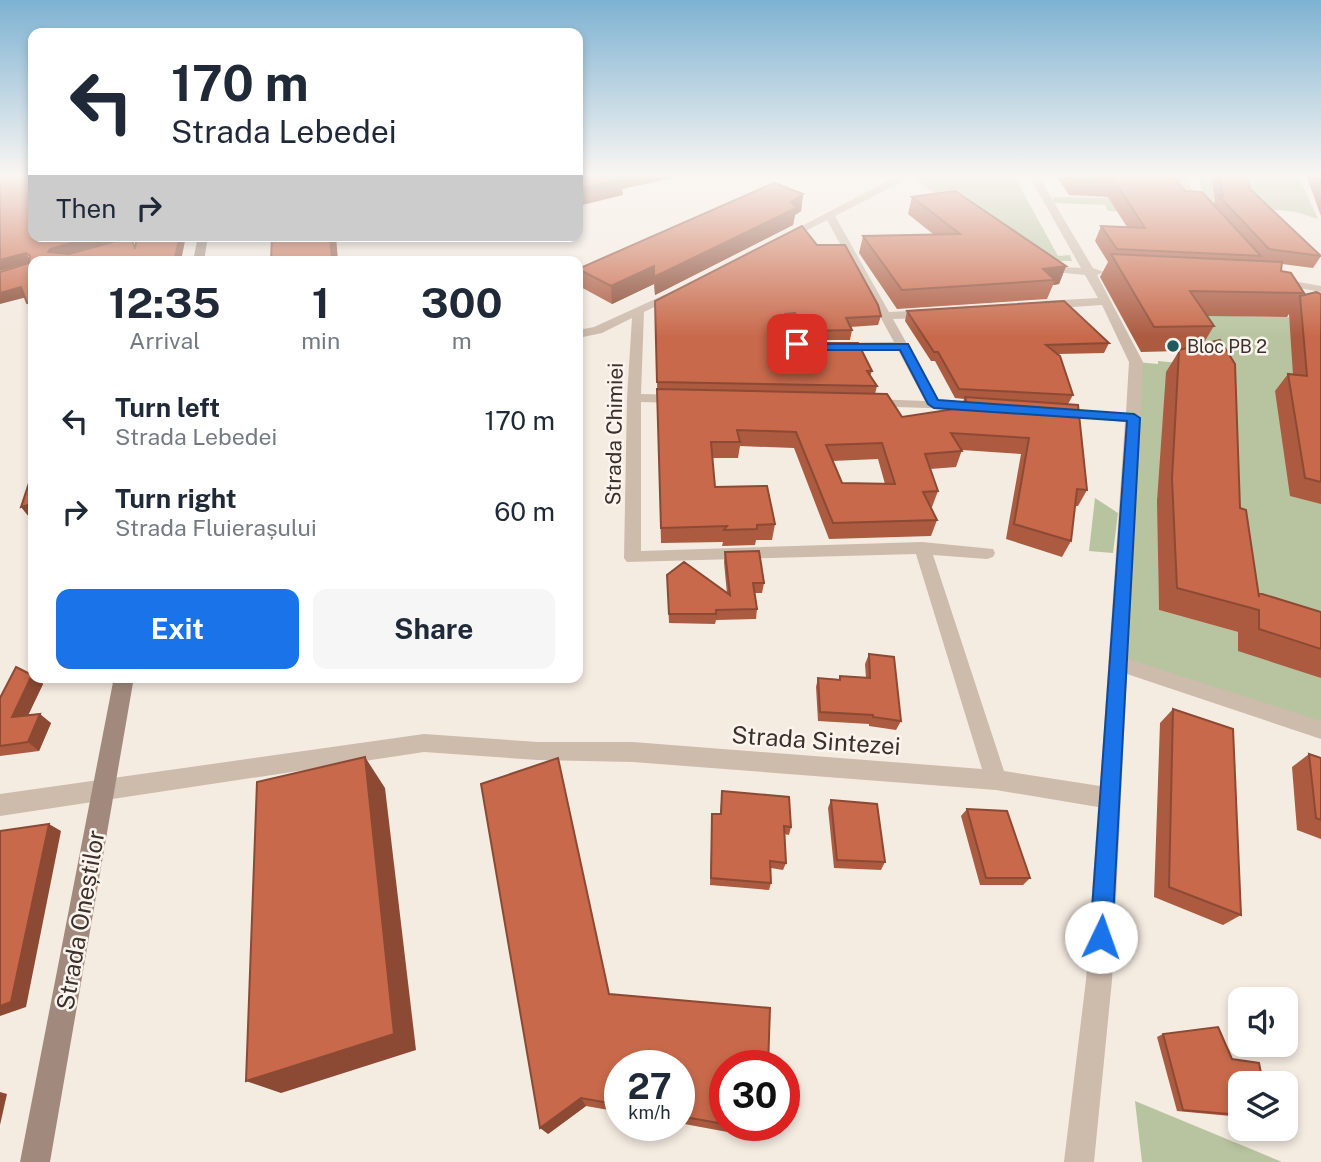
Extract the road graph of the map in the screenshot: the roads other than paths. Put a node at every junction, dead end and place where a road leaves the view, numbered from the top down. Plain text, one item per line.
1 (806, 228) edge
2 (837, 228) edge
3 (1063, 228) edge
4 (770, 246) edge
5 (1029, 254) edge
6 (1088, 271) junction
7 (1116, 272) edge
8 (1266, 279) edge
9 (686, 288) edge
10 (1321, 289) edge
11 (1106, 301) junction
12 (1025, 307) edge
13 (638, 312) junction
14 (942, 313) edge
15 (887, 316) junction
16 (790, 328) edge
17 (583, 333) edge
18 (904, 346) junction
19 (634, 398) junction
20 (689, 400) edge
21 (852, 402) edge
22 (934, 404) junction
23 (1003, 408) edge
24 (1044, 411) edge
25 (1134, 418) junction
26 (922, 548) junction
27 (987, 553) dead end
28 (1117, 663) junction
29 (123, 683) edge
30 (1321, 730) edge
31 (996, 780) junction
32 (103, 791) junction
33 (1109, 798) junction
34 (0, 805) edge
35 (35, 1162) edge
36 (1079, 1162) edge

1 - 4 street
2 - 15 street
3 - 6 street
5 - 6 street
6 - 7 street
6 - 11 street
8 - 10 street
9 - 13 street
11 - 12 street
11 - 25 street
13 - 17 street
13 - 19 street, Strada Chimiei
14 - 15 street
15 - 18 street
16 - 18 street
18 - 22 street
19 - 20 street
19 - 26 street, Strada Chimiei
21 - 22 street
22 - 23 street
24 - 25 street
25 - 28 street
26 - 27 street
26 - 31 street
28 - 30 street
28 - 33 street
29 - 32 street, Strada Oneștilor
31 - 32 street, Strada Sintezei
31 - 33 street, Strada Sintezei
32 - 34 street, Strada Sintezei
32 - 35 street, Strada Oneștilor
33 - 36 street

